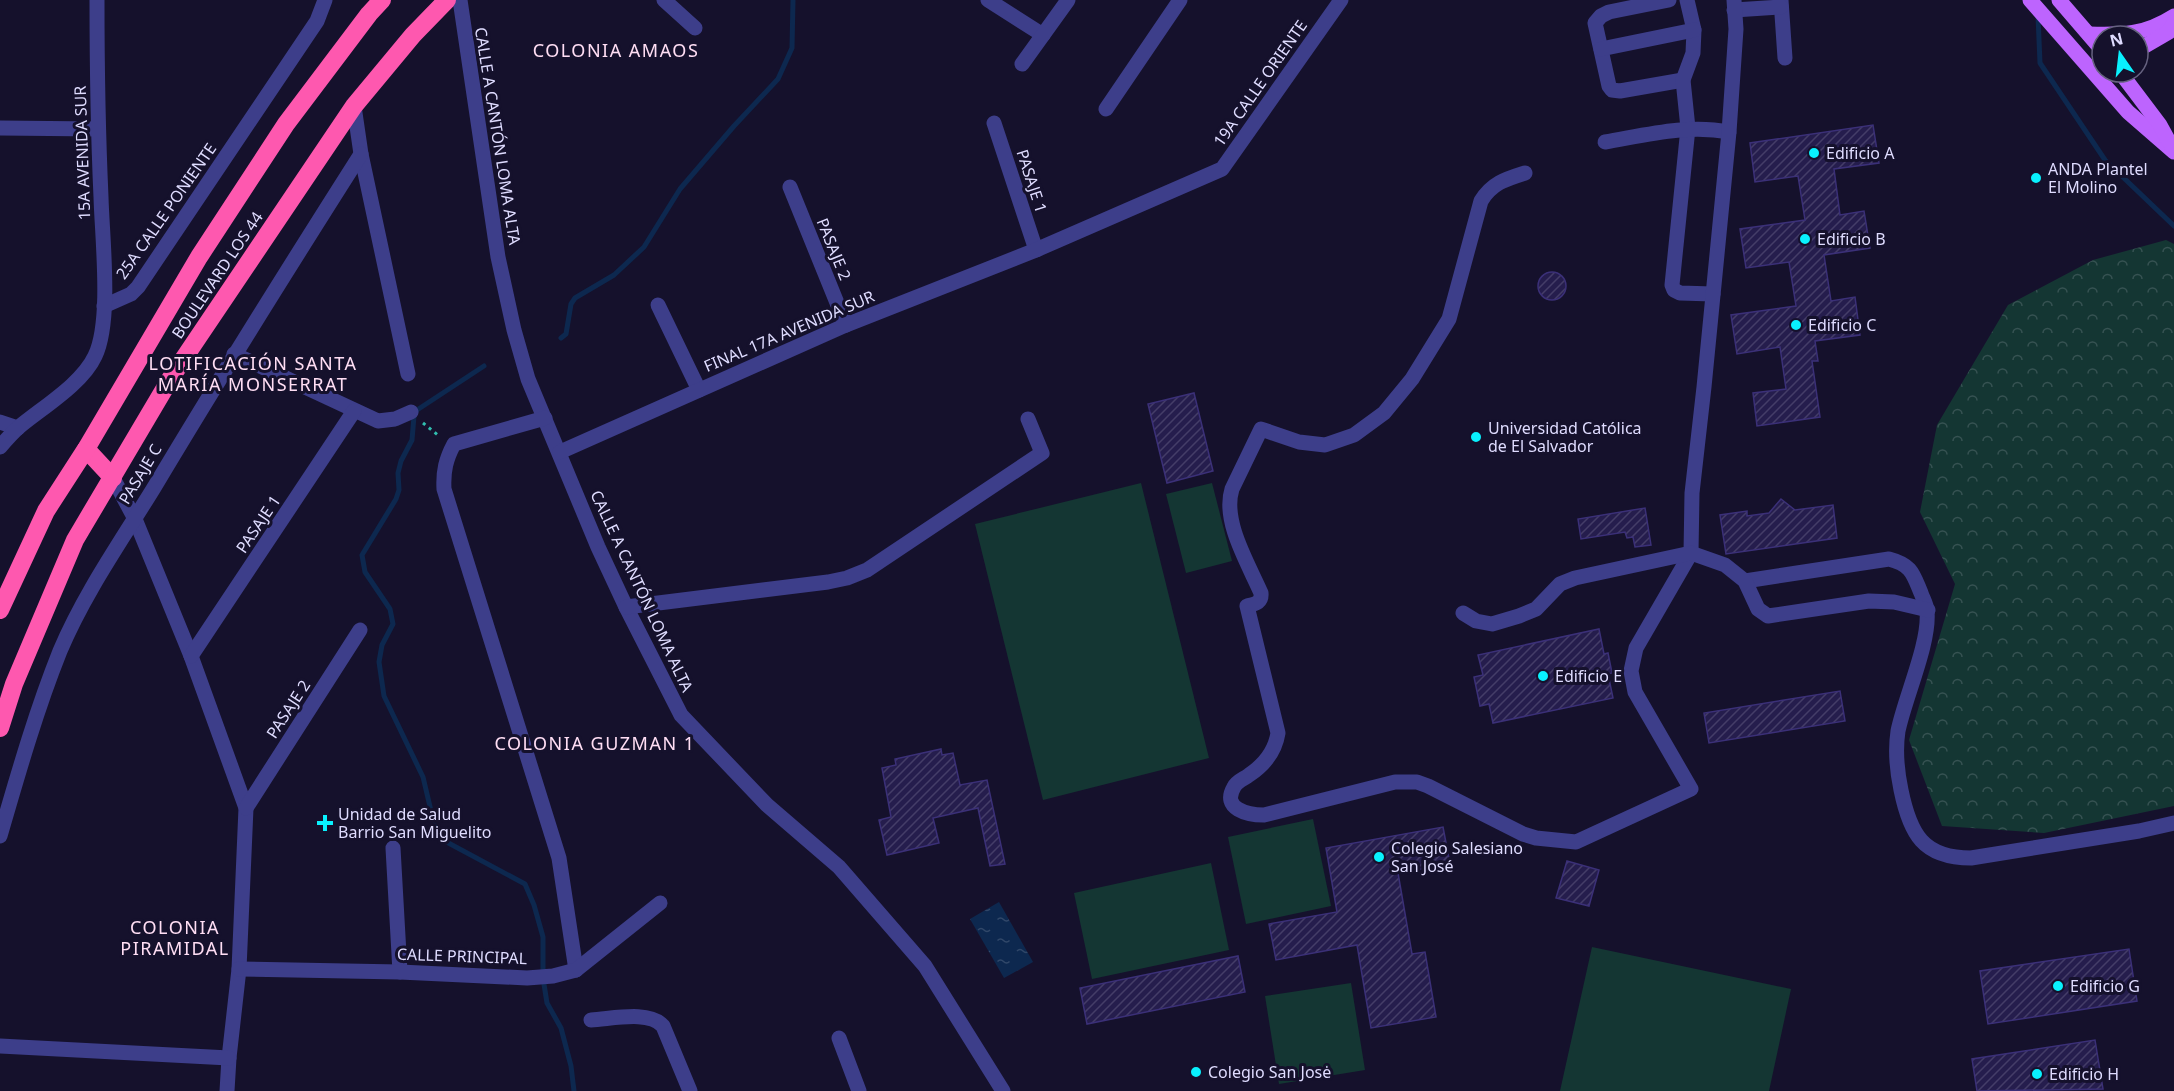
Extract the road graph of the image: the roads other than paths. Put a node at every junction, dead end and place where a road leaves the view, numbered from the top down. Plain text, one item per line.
1 (97, 0) edge
2 (325, 0) edge
3 (382, 0) edge
4 (447, 0) edge
5 (460, 0) edge
6 (663, 0) edge
7 (988, 0) edge
8 (1068, 0) edge
9 (1180, 0) edge
10 (1341, 0) edge
11 (1669, 0) edge
12 (1687, 0) edge
13 (2030, 0) edge
14 (2059, 0) edge
15 (1781, 3) edge
16 (1734, 5) edge
17 (1608, 6) edge
18 (368, 7) edge
19 (2174, 15) edge
20 (2174, 22) edge
21 (695, 28) dead end
22 (1694, 30) junction
23 (2089, 34) joint
24 (1043, 35) junction
25 (2150, 43) edge
26 (1601, 49) junction
27 (2077, 55) junction
28 (2090, 55) edge
29 (1785, 58) dead end
30 (1022, 64) dead end
31 (1683, 80) junction
32 (2129, 84) edge
33 (354, 106) junction
34 (1106, 109) dead end
35 (994, 123) dead end
36 (0, 128) edge
37 (1688, 128) junction
38 (98, 129) junction
39 (1729, 132) junction
40 (1605, 142) dead end
41 (2174, 151) edge
42 (361, 154) junction
43 (1525, 173) dead end
44 (790, 187) dead end
45 (1036, 250) junction
46 (1713, 294) junction
47 (658, 305) dead end
48 (104, 306) junction
49 (846, 325) junction
50 (234, 354) junction
51 (408, 374) dead end
52 (699, 390) junction
53 (354, 411) junction
54 (411, 412) dead end
55 (545, 418) junction
56 (1028, 419) dead end
57 (0, 422) edge
58 (18, 428) junction
59 (0, 447) edge
60 (86, 449) junction
61 (560, 452) junction
62 (113, 478) junction
63 (135, 519) junction
64 (1691, 553) junction
65 (1746, 581) junction
66 (626, 607) junction
67 (0, 610) edge
68 (1928, 610) junction
69 (1463, 613) dead end
70 (360, 630) dead end
71 (191, 656) junction
72 (0, 728) edge
73 (246, 808) junction
74 (2174, 823) edge
75 (0, 836) edge
76 (393, 848) dead end
77 (660, 903) dead end
78 (239, 969) junction
79 (576, 970) junction
80 (400, 972) junction
81 (591, 1020) dead end
82 (839, 1038) dead end
83 (0, 1046) edge
84 (229, 1058) junction
85 (227, 1091) edge
86 (690, 1091) edge
87 (859, 1091) edge
88 (1003, 1091) edge

1 - 38 street, 15A AVENIDA SUR
2 - 48 street, 25A CALLE PONIENTE
3 - 18 highway, BOULEVARD LOS 44
4 - 33 highway, BOULEVARD LOS 44
5 - 55 street, CALLE A CANTÓN LOMA ALTA
6 - 21 street
7 - 24 street
8 - 24 street
9 - 34 street
10 - 45 street, 19A CALLE ORIENTE
11 - 17 street
12 - 22 street
13 - 27 main road
14 - 23 main road
15 - 16 street
15 - 29 street
16 - 39 street
17 - 26 street
18 - 60 highway, BOULEVARD LOS 44
19 - 23 main road
20 - 25 main road
22 - 26 street
22 - 31 street
24 - 30 street
26 - 31 street
27 - 28 main road
27 - 41 main road
31 - 37 street
32 - 41 main road
33 - 42 street
33 - 62 highway, BOULEVARD LOS 44
35 - 45 street, PASAJE 1
36 - 38 street
37 - 39 street
37 - 40 street
37 - 46 street
38 - 48 street, 15A AVENIDA SUR
39 - 46 street
42 - 50 street, PASAJE C
42 - 51 street
43 - 64 street
44 - 49 street, PASAJE 2
45 - 49 street, FINAL 17A AVENIDA SUR
46 - 64 street
47 - 52 street
48 - 58 street
49 - 52 street, FINAL 17A AVENIDA SUR
50 - 53 street
50 - 63 street, PASAJE C
52 - 61 street, FINAL 17A AVENIDA SUR
53 - 54 street
53 - 71 street, PASAJE 1
55 - 61 street, CALLE A CANTÓN LOMA ALTA
55 - 79 street
56 - 66 street
57 - 58 street
58 - 59 street
60 - 62 highway
60 - 67 highway, BOULEVARD LOS 44
61 - 66 street, CALLE A CANTÓN LOMA ALTA
62 - 63 street
62 - 72 highway, BOULEVARD LOS 44
63 - 71 street
63 - 75 street, PASAJE C
64 - 65 street
64 - 69 street
65 - 68 street
65 - 68 street
66 - 88 street, CALLE A CANTÓN LOMA ALTA
68 - 74 street
70 - 73 street, PASAJE 2
71 - 73 street
73 - 78 street
76 - 80 street
77 - 79 street, CALLE PRINCIPAL
78 - 80 street, CALLE PRINCIPAL
78 - 84 street
79 - 80 street, CALLE PRINCIPAL
81 - 86 street
82 - 87 street
83 - 84 street
84 - 85 street

